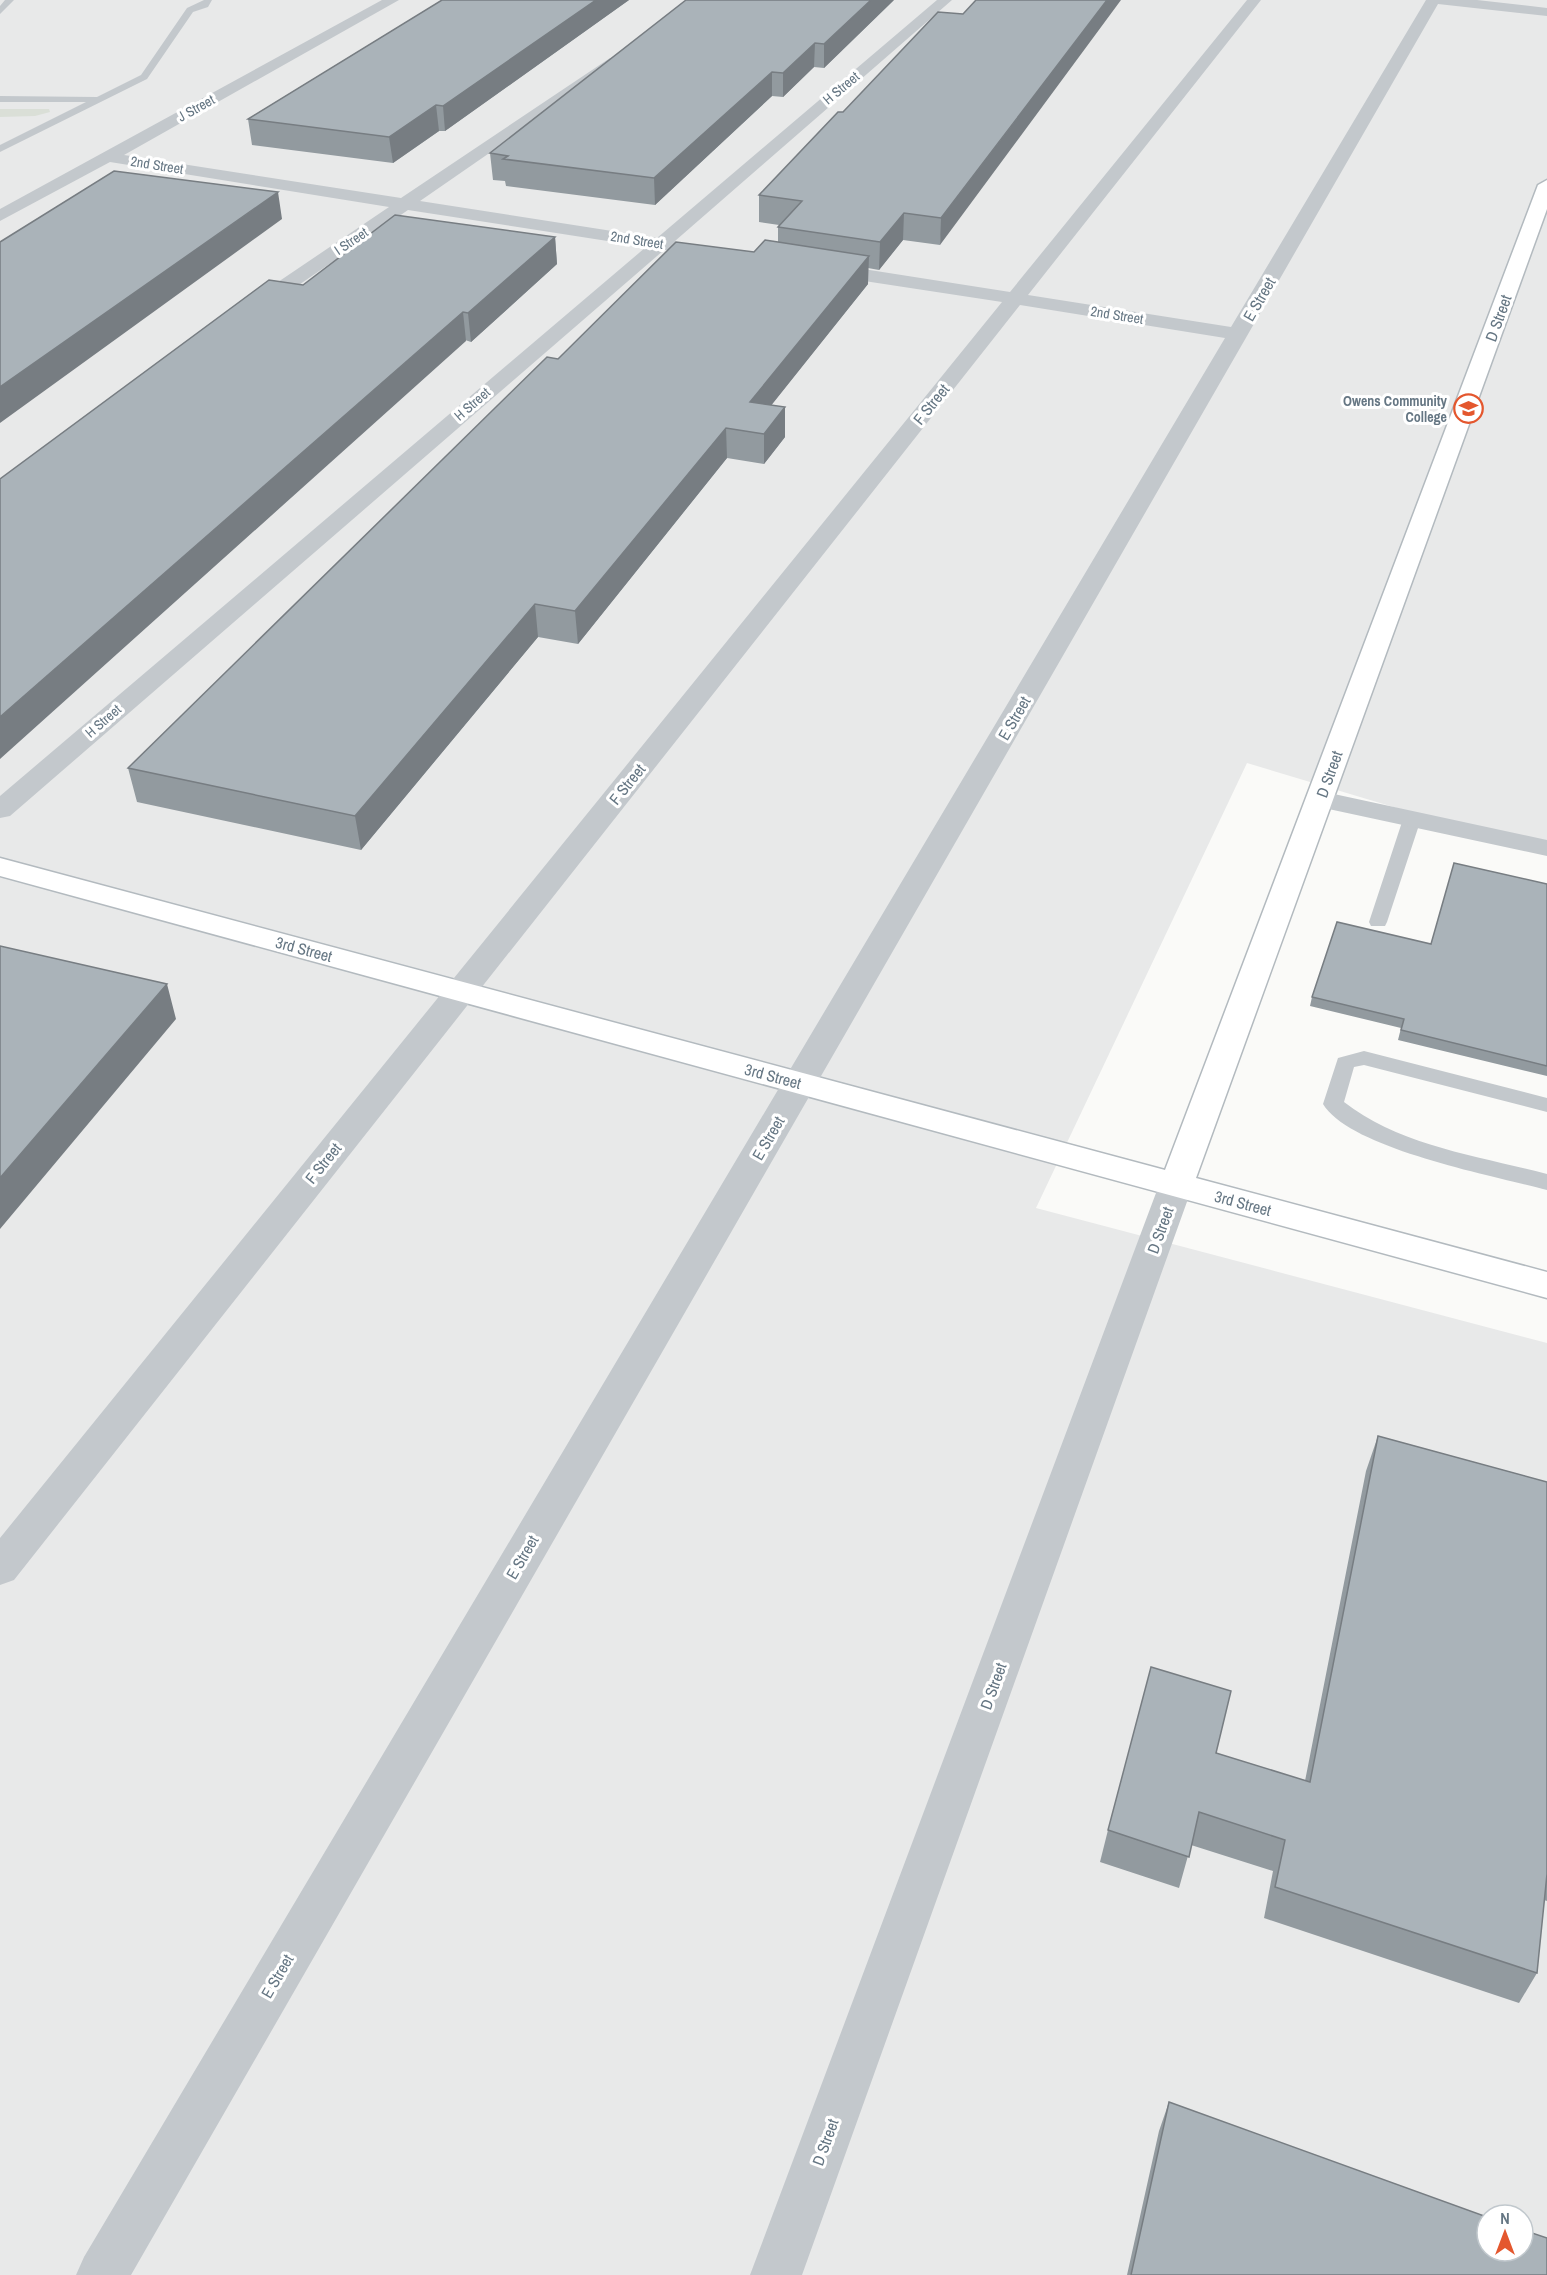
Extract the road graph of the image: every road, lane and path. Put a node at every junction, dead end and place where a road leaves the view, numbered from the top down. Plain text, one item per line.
1 (10, 0) edge
2 (184, 0) edge
3 (208, 0) edge
4 (392, 0) edge
5 (945, 0) edge
6 (1254, 0) edge
7 (1433, 0) edge
8 (1438, 0) edge
9 (190, 10) junction
10 (0, 11) edge
11 (1547, 12) edge
12 (623, 54) edge
13 (0, 99) edge
14 (102, 99) junction
15 (0, 149) edge
16 (107, 157) junction
17 (1547, 185) edge
18 (405, 203) junction
19 (0, 216) edge
20 (659, 243) junction
21 (693, 249) edge
22 (808, 267) edge
23 (1015, 299) junction
24 (237, 319) edge
25 (1238, 334) junction
26 (1320, 799) junction
27 (0, 810) edge
28 (1412, 819) junction
29 (1547, 848) edge
30 (0, 867) edge
31 (1378, 922) dead end
32 (461, 992) junction
33 (800, 1084) junction
34 (1547, 1105) edge
35 (1547, 1182) edge
36 (1176, 1185) junction
37 (1547, 1285) edge
38 (0, 1568) edge
39 (102, 2275) edge
40 (776, 2275) edge

1 - 10 lane
2 - 9 lane
3 - 9 lane
4 - 16 street, J Street
5 - 20 street, H Street
6 - 23 street, F Street
7 - 25 street, E Street
8 - 11 street
9 - 14 lane
12 - 18 street, I Street
13 - 14 lane
14 - 15 lane
16 - 18 street, 2nd Street
16 - 19 street, J Street
17 - 26 street, D Street
18 - 20 street, 2nd Street
18 - 24 street, I Street
20 - 21 street, 2nd Street
20 - 27 street, H Street
22 - 23 street, 2nd Street
23 - 25 street, 2nd Street
23 - 32 street, F Street
25 - 33 street, E Street
26 - 28 street
26 - 36 street, D Street
28 - 29 street
28 - 31 lane
30 - 32 street, 3rd Street
32 - 33 street, 3rd Street
32 - 38 street, F Street
33 - 36 street, 3rd Street
33 - 39 street, E Street
34 - 35 lane
36 - 37 street, 3rd Street
36 - 40 street, D Street

